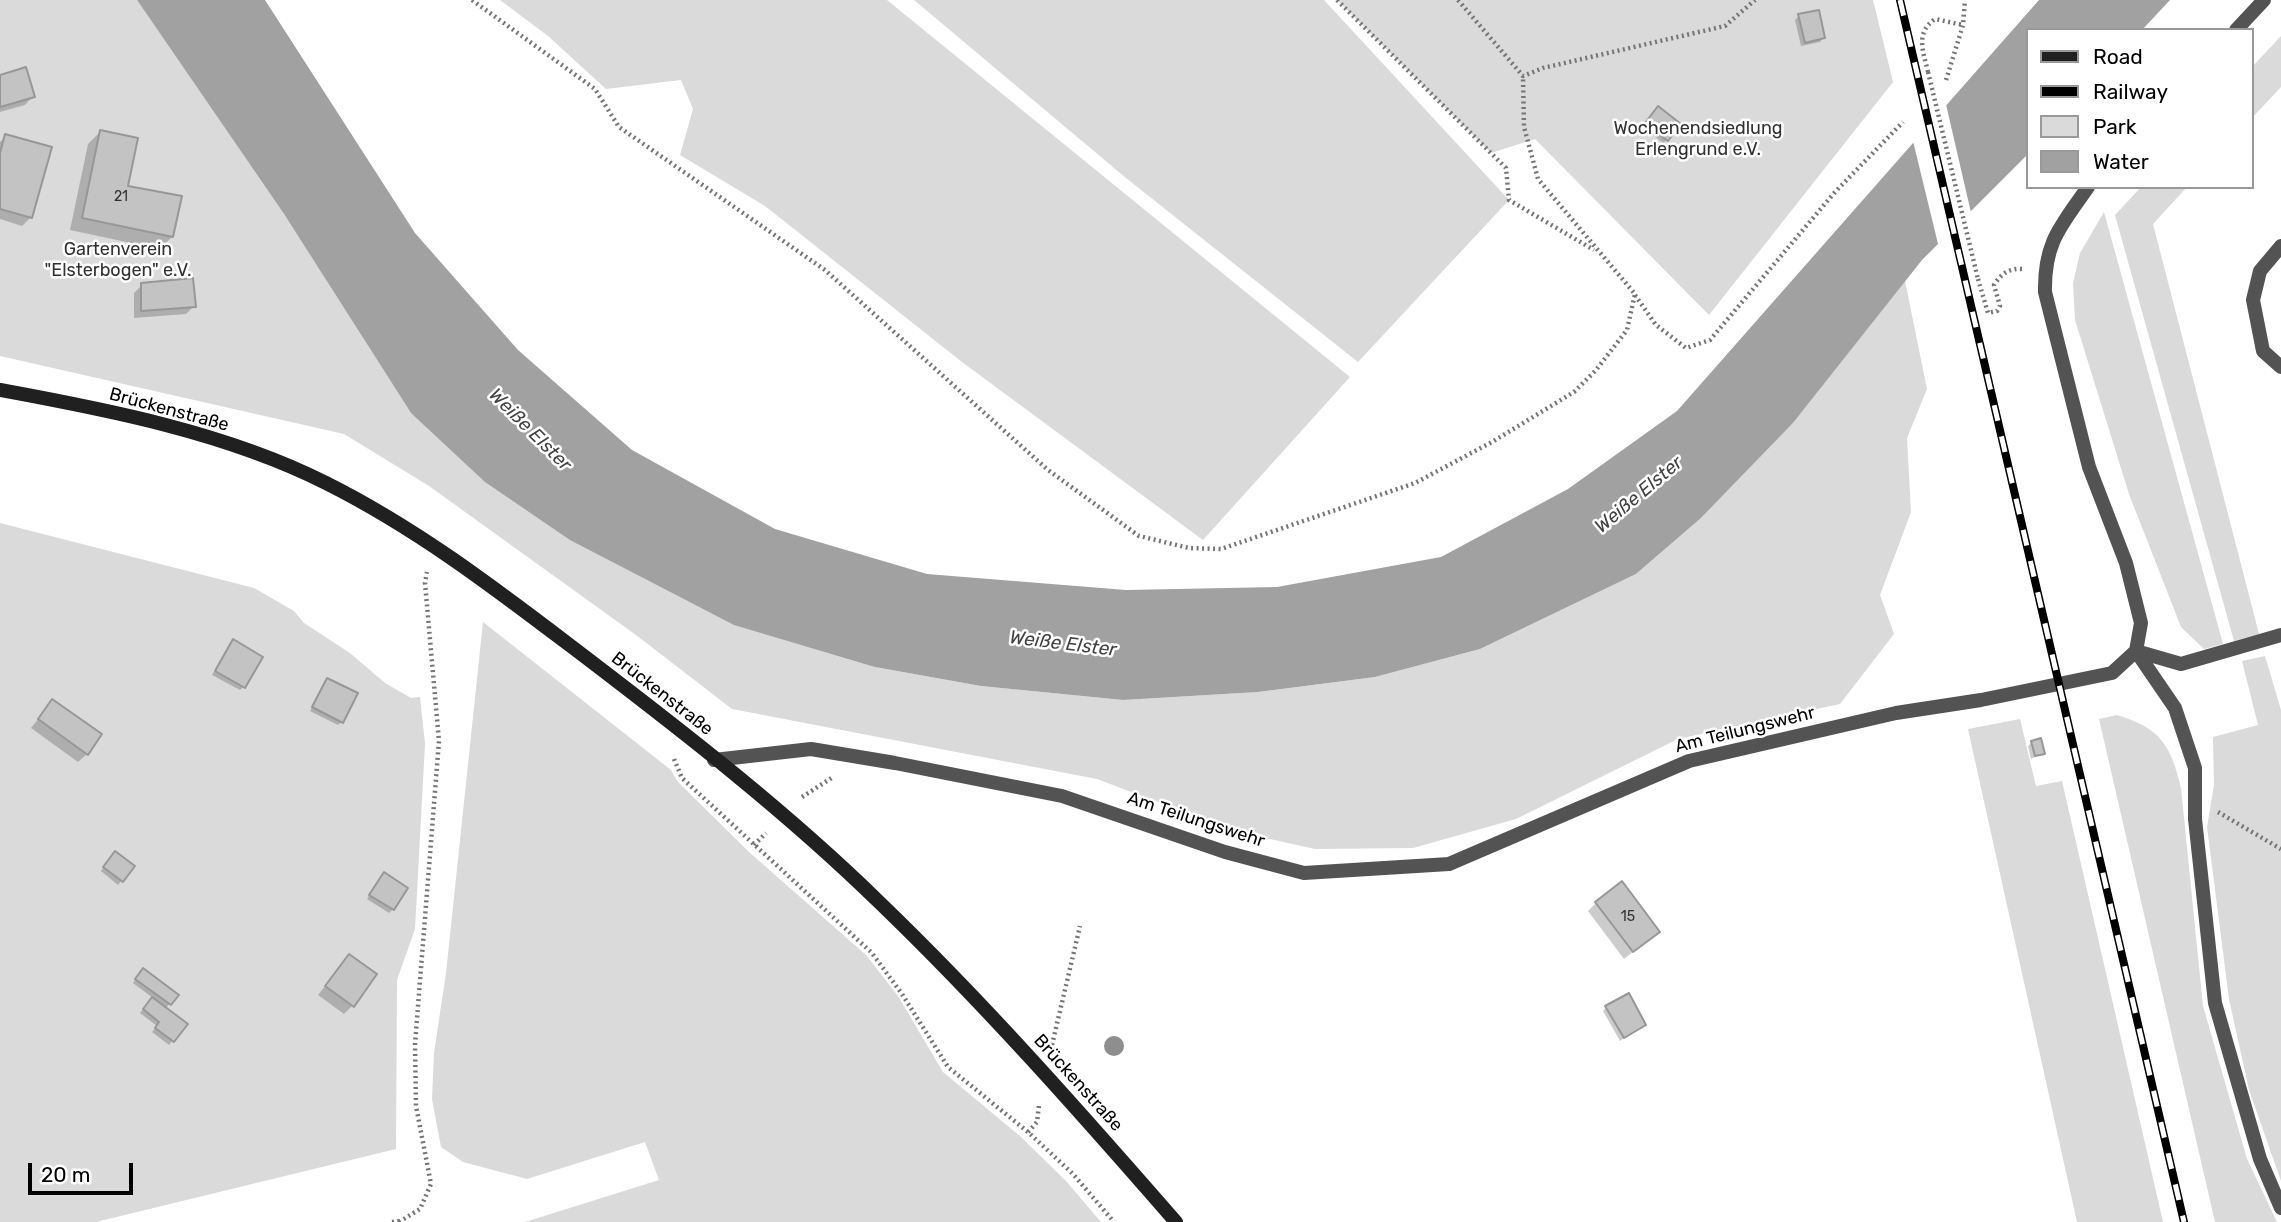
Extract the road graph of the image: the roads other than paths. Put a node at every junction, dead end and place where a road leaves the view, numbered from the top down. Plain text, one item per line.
1 (2263, 0) edge
2 (2237, 28) edge
3 (2087, 189) edge
4 (2281, 246) edge
5 (2281, 367) edge
6 (0, 390) edge
7 (2281, 635) edge
8 (2136, 651) junction
9 (714, 760) junction
10 (2281, 1208) edge
11 (1176, 1222) edge

1 - 2 lane
3 - 8 lane
4 - 5 lane
6 - 9 main road, Brückenstraße
7 - 8 lane
8 - 9 lane, Am Teilungswehr
8 - 10 lane
9 - 11 main road, Brückenstraße

